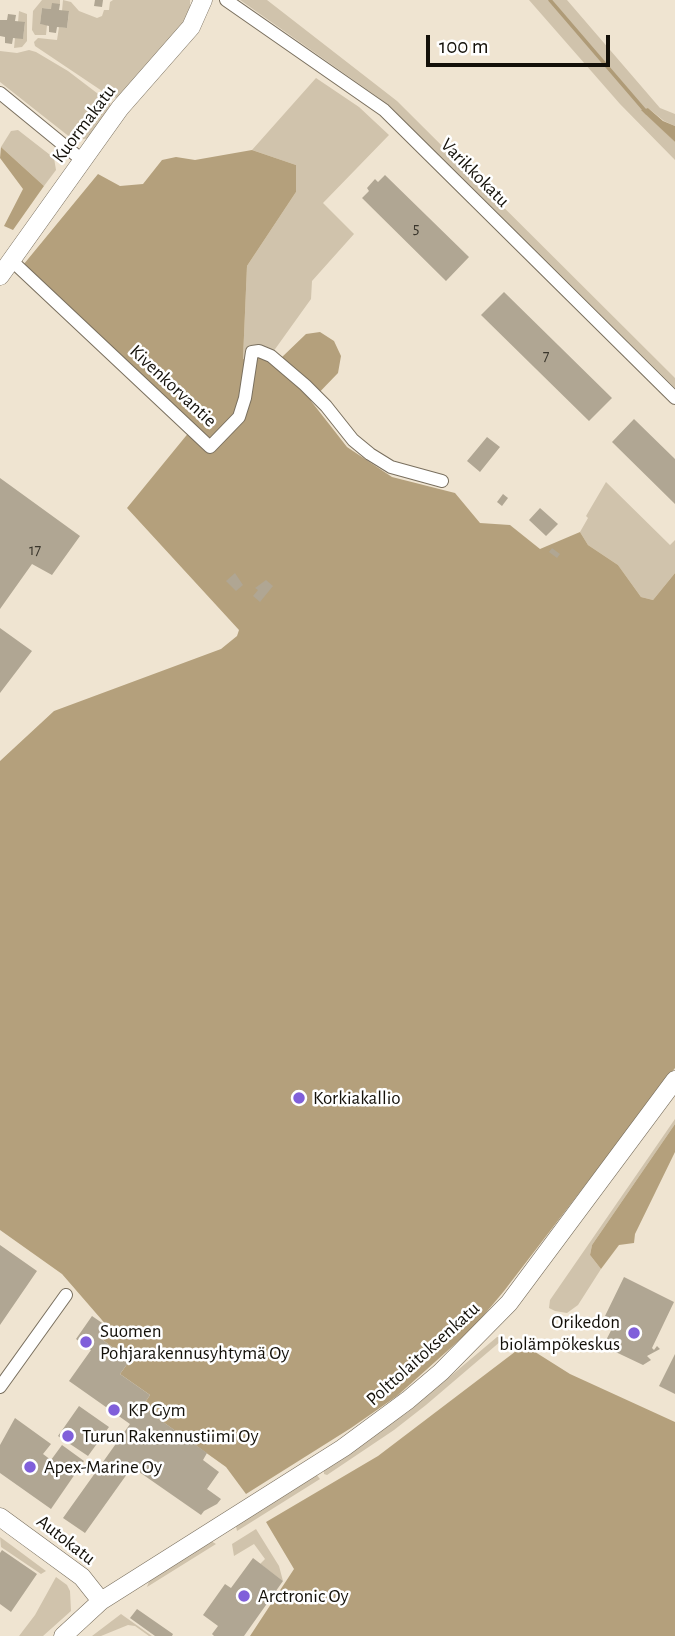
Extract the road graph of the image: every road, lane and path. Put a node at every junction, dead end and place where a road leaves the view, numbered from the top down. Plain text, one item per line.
1 (203, 0) edge
2 (226, 0) edge
3 (0, 93) edge
4 (82, 160) junction
5 (11, 260) junction
6 (0, 276) edge
7 (675, 398) edge
8 (442, 481) dead end
9 (675, 1080) edge
10 (66, 1295) dead end
11 (0, 1387) edge
12 (0, 1517) edge
13 (102, 1601) junction
14 (63, 1636) edge

1 - 4 street, Kuormakatu
2 - 7 street, Varikkokatu
3 - 4 street
4 - 5 street, Kuormakatu
5 - 6 street, Kuormakatu
5 - 8 street, Kivenkorvantie
9 - 13 street, Polttolaitoksenkatu
10 - 11 street
12 - 13 street, Autokatu
13 - 14 street, Polttolaitoksenkatu

